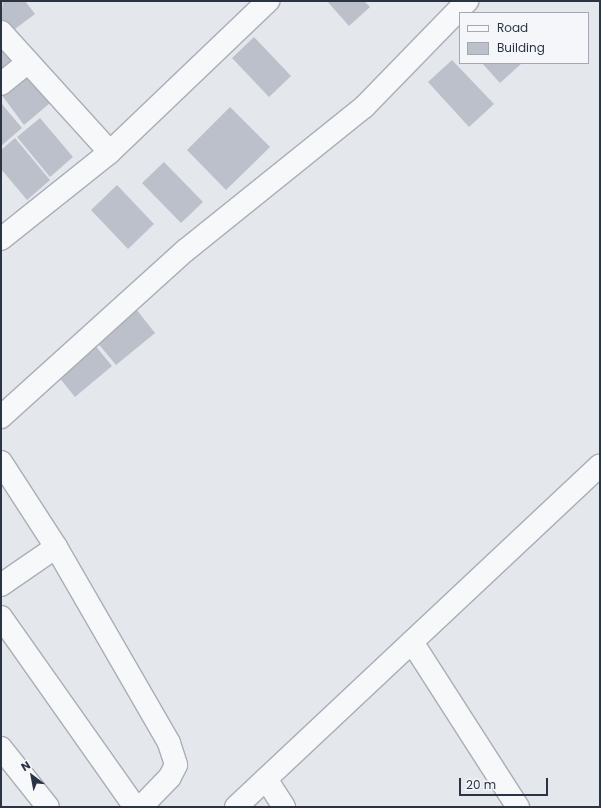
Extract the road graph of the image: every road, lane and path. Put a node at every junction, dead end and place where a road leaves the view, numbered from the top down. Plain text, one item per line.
1 (268, 1) edge
2 (467, 1) edge
3 (1, 32) edge
4 (28, 62) junction
5 (1, 84) edge
6 (110, 152) junction
7 (1, 238) edge
8 (1, 417) edge
9 (1, 462) edge
10 (600, 465) edge
11 (56, 547) junction
12 (1, 585) edge
13 (1, 617) edge
14 (412, 642) junction
15 (1, 748) edge
16 (266, 779) junction
17 (48, 807) edge
18 (135, 807) edge
19 (141, 807) edge
20 (236, 807) edge
21 (284, 807) edge
22 (518, 807) edge

1 - 6 street
2 - 8 street
3 - 4 street
4 - 5 street
4 - 6 street
6 - 7 street
9 - 11 street
10 - 14 street
11 - 12 street
11 - 19 street
13 - 18 street
14 - 16 street
14 - 22 street
15 - 17 street
16 - 20 street
16 - 21 street

